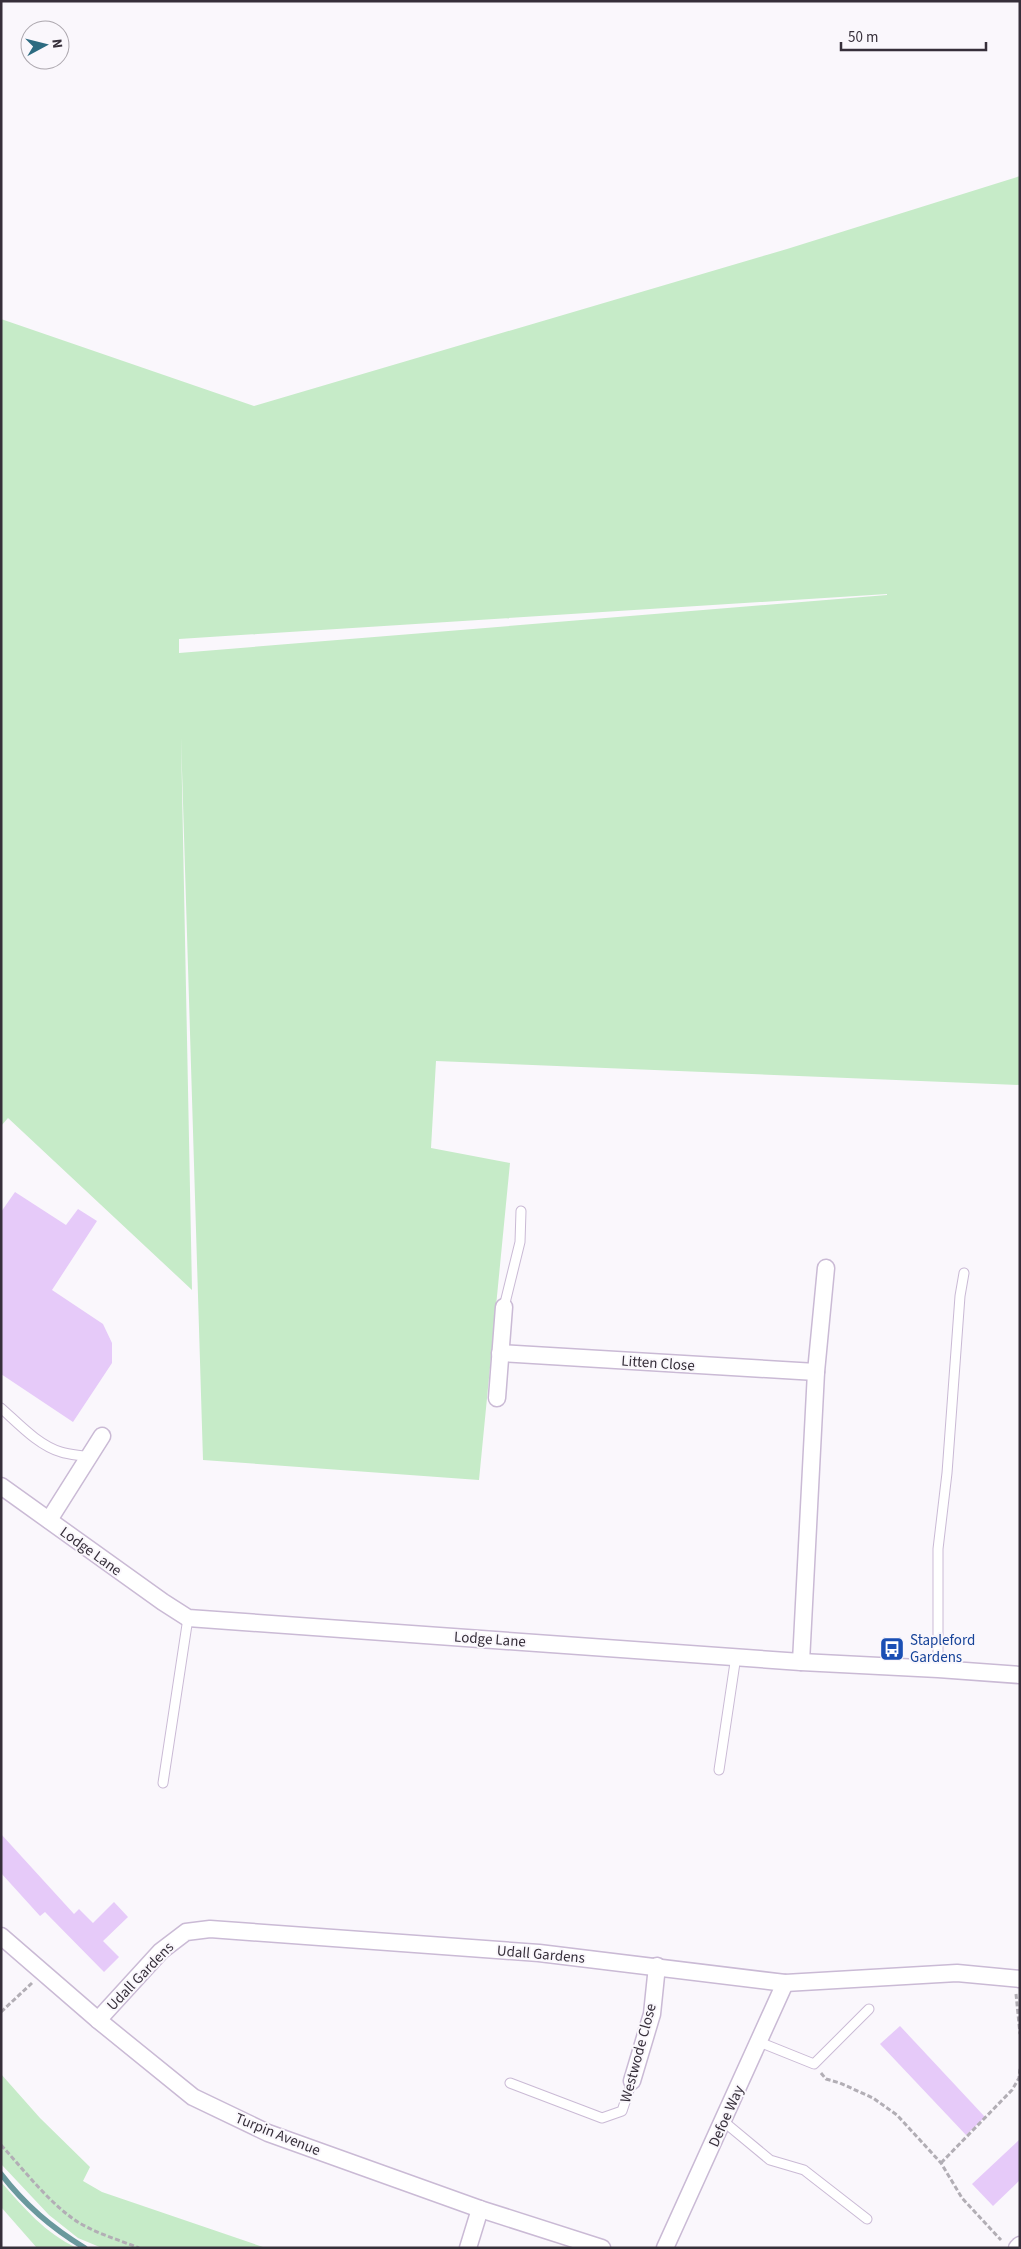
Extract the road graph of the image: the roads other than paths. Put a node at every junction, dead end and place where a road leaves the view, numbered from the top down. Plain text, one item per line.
1 (520, 1211) dead end
2 (826, 1268) dead end
3 (964, 1273) dead end
4 (504, 1307) joint
5 (500, 1353) junction
6 (816, 1372) junction
7 (497, 1398) dead end
8 (1, 1408) edge
9 (102, 1436) dead end
10 (89, 1457) junction
11 (1, 1486) edge
12 (49, 1520) junction
13 (188, 1618) junction
14 (736, 1656) junction
15 (801, 1662) junction
16 (938, 1669) junction
17 (1020, 1675) edge
18 (719, 1770) dead end
19 (163, 1783) dead end
20 (1, 1936) edge
21 (657, 1966) junction
22 (1017, 1979) edge
23 (785, 1983) junction
24 (869, 2009) dead end
25 (98, 2020) junction
26 (759, 2042) junction
27 (632, 2082) joint
28 (510, 2083) dead end
29 (723, 2121) junction
30 (480, 2210) junction
31 (867, 2219) dead end
32 (468, 2248) edge
33 (602, 2248) edge
34 (665, 2248) edge

1 - 4 lane
2 - 6 street
3 - 16 lane
4 - 5 street
5 - 6 street, Litten Close
5 - 7 street
6 - 15 street
8 - 10 lane
9 - 10 street
10 - 12 street
11 - 12 street, Lodge Lane
12 - 13 street, Lodge Lane
13 - 14 street, Lodge Lane
13 - 19 lane
14 - 15 street, Lodge Lane
14 - 18 lane
15 - 16 street, Lodge Lane
16 - 17 street, Lodge Lane
20 - 25 street, Turpin Avenue
21 - 23 street, Udall Gardens
21 - 25 street, Udall Gardens
21 - 27 street, Westwode Close
22 - 23 street, Udall Gardens
23 - 26 street, Defoe Way
24 - 26 lane
25 - 30 street, Turpin Avenue
26 - 29 street, Defoe Way
27 - 28 lane, Westwode Close
29 - 31 lane
29 - 34 street, Defoe Way
30 - 32 street
30 - 33 street, Turpin Avenue

